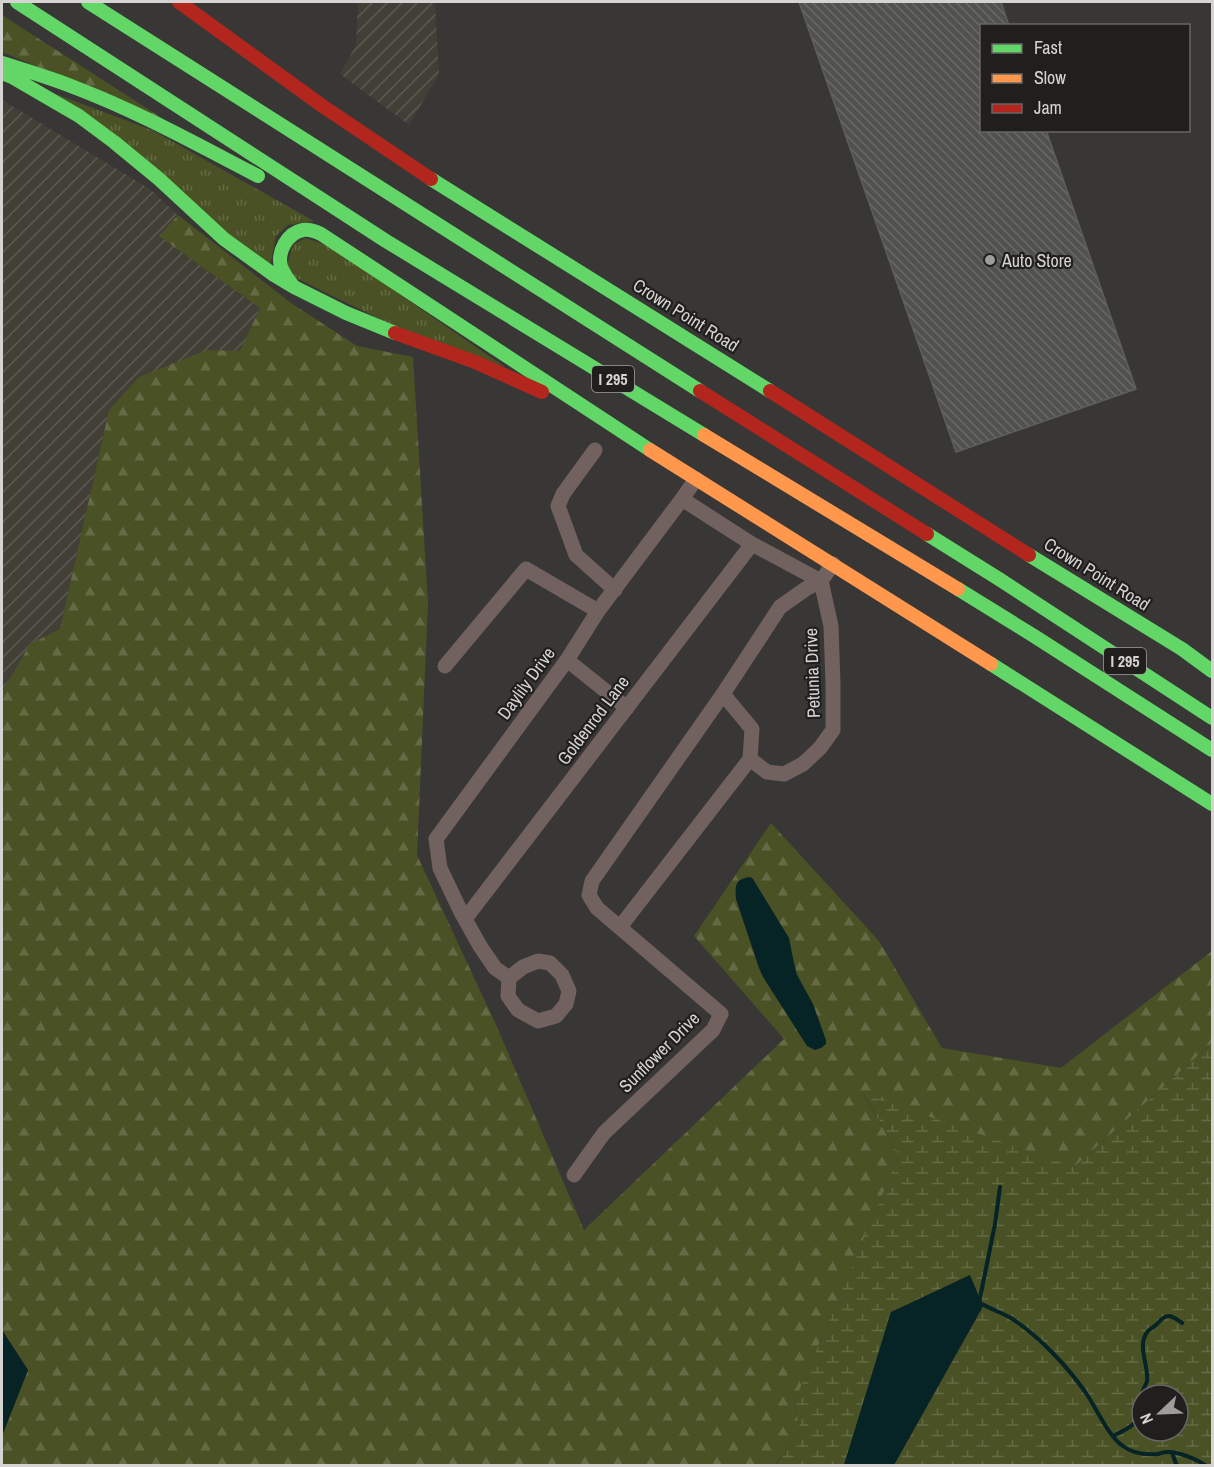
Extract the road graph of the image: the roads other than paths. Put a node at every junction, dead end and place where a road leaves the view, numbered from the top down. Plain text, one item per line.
1 (17, 2) edge
2 (88, 2) edge
3 (178, 2) edge
4 (2, 63) edge
5 (2, 73) edge
6 (266, 181) dead end
7 (285, 191) dead end
8 (434, 270) junction
9 (294, 287) junction
10 (597, 416) junction
11 (595, 450) dead end
12 (696, 479) junction
13 (682, 499) junction
14 (752, 544) junction
15 (833, 564) junction
16 (821, 581) junction
17 (615, 590) junction
18 (1038, 604) junction
19 (598, 611) junction
20 (1182, 649) junction
21 (567, 660) junction
22 (1212, 660) edge
23 (1156, 665) dead end
24 (445, 666) dead end
25 (1212, 671) edge
26 (723, 694) junction
27 (627, 708) junction
28 (1212, 718) edge
29 (1212, 750) edge
30 (750, 759) junction
31 (1212, 804) edge
32 (465, 920) junction
33 (620, 927) junction
34 (508, 978) dead end
35 (574, 1174) dead end

1 - 8 main road, I 295
2 - 18 main road, I 295
3 - 20 main road, Crown Point Road
4 - 6 main road
5 - 9 main road
7 - 8 main road
8 - 29 main road, I 295
9 - 10 main road
9 - 10 main road
10 - 12 main road
11 - 17 street
12 - 13 street, Daylily Drive
12 - 15 main road
13 - 14 street
13 - 17 street, Daylily Drive
14 - 16 street
14 - 27 street, Goldenrod Lane
15 - 16 street, Sunflower Drive
15 - 31 main road
16 - 26 street, Sunflower Drive
16 - 30 street, Petunia Drive
17 - 19 street, Daylily Drive
18 - 23 main road
18 - 28 main road, I 295
19 - 21 street, Daylily Drive
19 - 24 street
20 - 22 main road, Crown Point Road
20 - 25 main road, Crown Point Road
21 - 27 street
21 - 32 street, Daylily Drive
26 - 30 street
26 - 33 street, Sunflower Drive
27 - 32 street, Goldenrod Lane
30 - 33 street
32 - 34 street, Daylily Drive
33 - 35 street, Sunflower Drive

